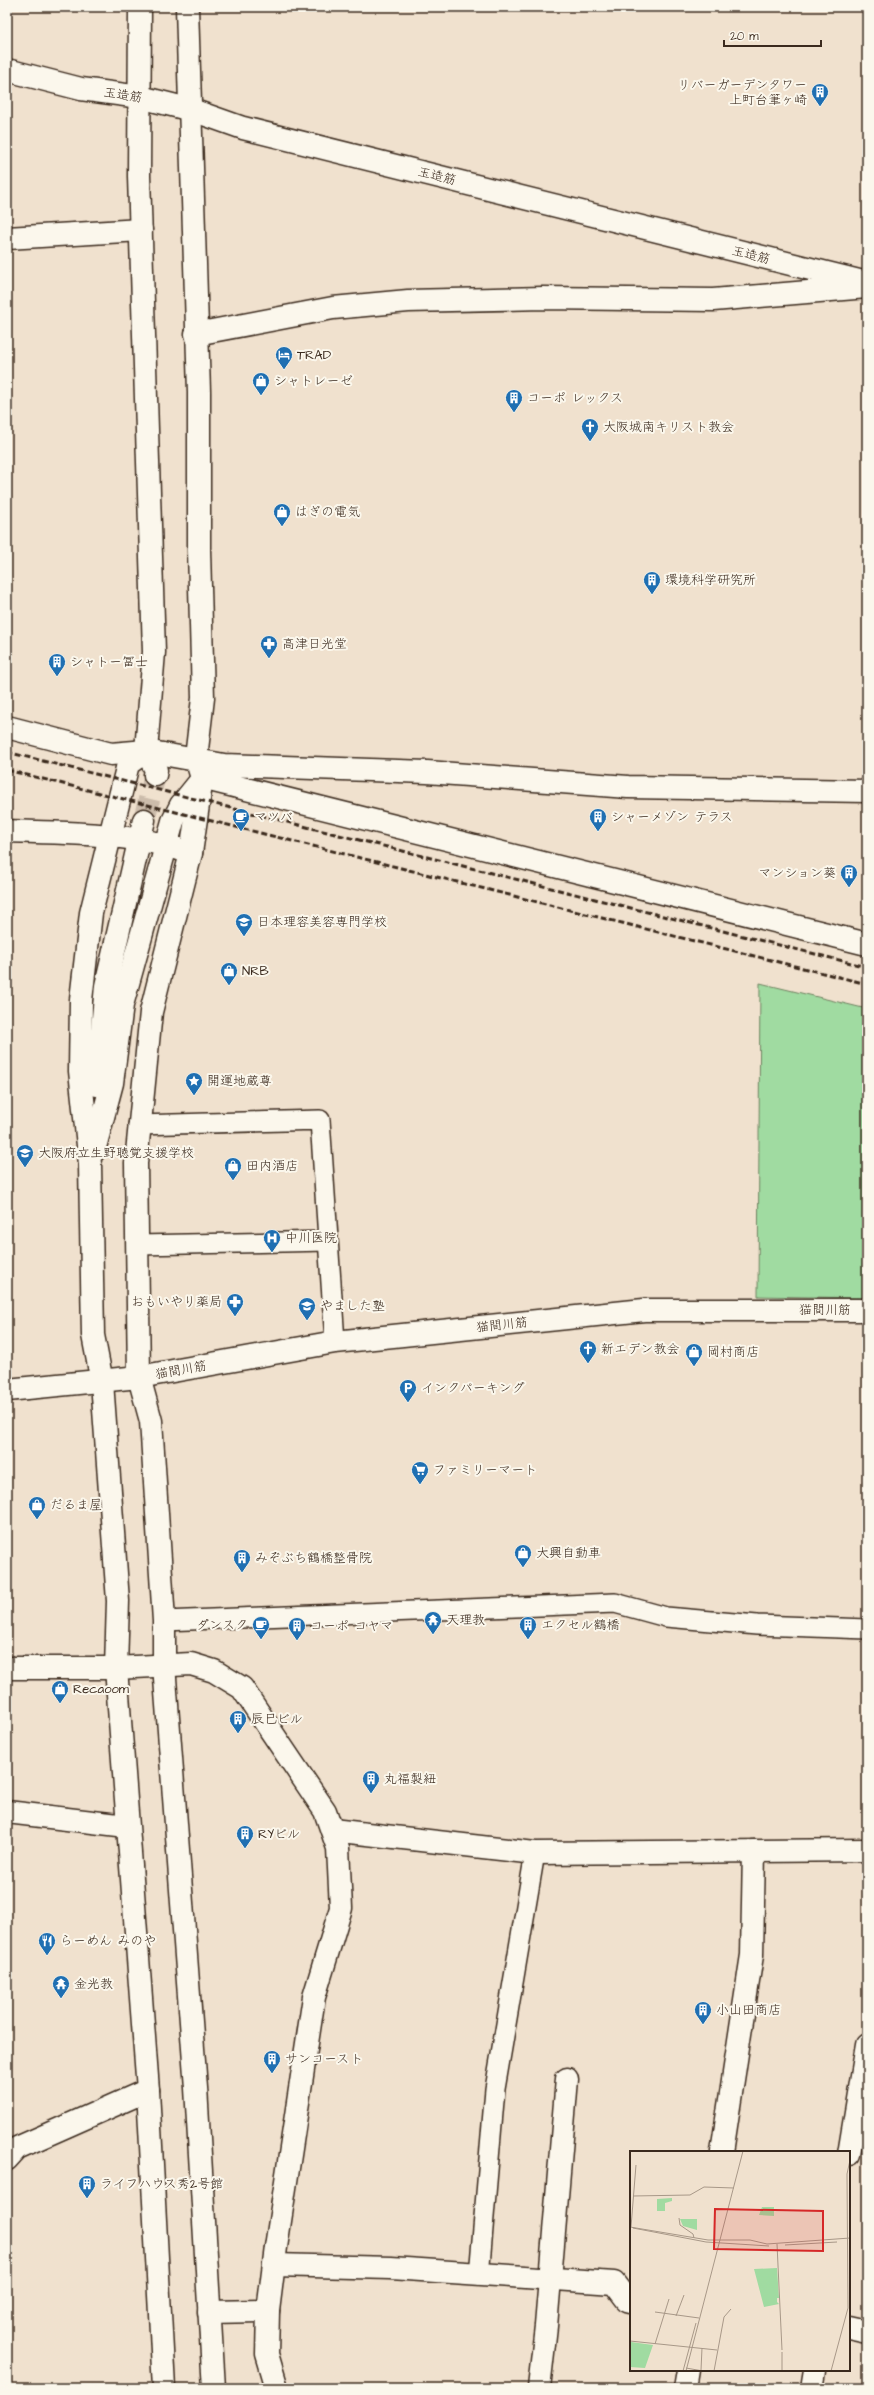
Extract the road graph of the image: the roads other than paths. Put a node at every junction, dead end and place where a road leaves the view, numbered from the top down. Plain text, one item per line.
1 (140, 7) edge
2 (187, 7) edge
3 (7, 70) edge
4 (140, 97) junction
5 (192, 110) junction
6 (141, 230) junction
7 (7, 238) edge
8 (867, 283) edge
9 (867, 287) edge
10 (196, 334) junction
11 (7, 728) edge
12 (146, 751) junction
13 (199, 768) junction
14 (155, 775) tunnel mouth
15 (867, 791) edge
16 (142, 830) junction
17 (7, 831) edge
18 (110, 836) junction
19 (168, 845) junction
20 (191, 853) junction
21 (867, 944) edge
22 (138, 1125) junction
23 (90, 1164) junction
24 (328, 1241) junction
25 (138, 1245) junction
26 (867, 1310) edge
27 (335, 1342) junction
28 (139, 1377) junction
29 (102, 1382) junction
30 (7, 1390) edge
31 (164, 1622) junction
32 (867, 1629) edge
33 (164, 1665) junction
34 (7, 1668) edge
35 (116, 1668) junction
36 (7, 1812) edge
37 (127, 1826) junction
38 (332, 1830) junction
39 (867, 1850) edge
40 (754, 1851) junction
41 (535, 1853) junction
42 (867, 2045) edge
43 (567, 2079) dead end
44 (148, 2090) junction
45 (722, 2151) edge
46 (849, 2151) edge
47 (7, 2159) edge
48 (274, 2265) junction
49 (479, 2275) junction
50 (550, 2280) junction
51 (630, 2301) edge
52 (268, 2311) junction
53 (209, 2312) junction
54 (850, 2329) edge
55 (867, 2332) edge
56 (688, 2371) edge
57 (815, 2371) edge
58 (164, 2388) edge
59 (214, 2388) edge
60 (277, 2388) edge
61 (539, 2388) edge
62 (685, 2388) edge
63 (812, 2388) edge

1 - 4 street
2 - 5 street
3 - 4 street, 玉造筋
4 - 5 street, 玉造筋
4 - 6 street
5 - 8 street, 玉造筋
5 - 10 street
6 - 7 street
6 - 12 street
9 - 10 street
10 - 13 street
11 - 12 street
12 - 13 street
12 - 14 street
12 - 18 street
13 - 15 street
13 - 19 street
13 - 20 street
13 - 21 street
16 - 18 street
16 - 19 street
16 - 23 street
17 - 18 street
18 - 23 street
19 - 20 street
19 - 23 street
20 - 22 street
22 - 24 lane
22 - 25 street
23 - 29 street
24 - 25 lane
24 - 27 lane
25 - 28 street
26 - 27 street, 猫間川筋
27 - 28 street, 猫間川筋
28 - 29 street, 猫間川筋
28 - 31 street
29 - 30 street
29 - 35 street
31 - 32 lane
31 - 33 street
33 - 35 street
33 - 38 street
33 - 53 street
34 - 35 street
35 - 37 street
36 - 37 street
37 - 44 street
38 - 41 street
38 - 48 street
39 - 40 street
40 - 41 street
40 - 45 street
41 - 49 lane
42 - 46 street
43 - 50 street
44 - 47 street
44 - 58 street
48 - 49 street
48 - 52 street
49 - 50 street
50 - 51 street
50 - 61 street
52 - 53 street
52 - 60 street
53 - 59 street
54 - 55 street
56 - 62 street
57 - 63 street

